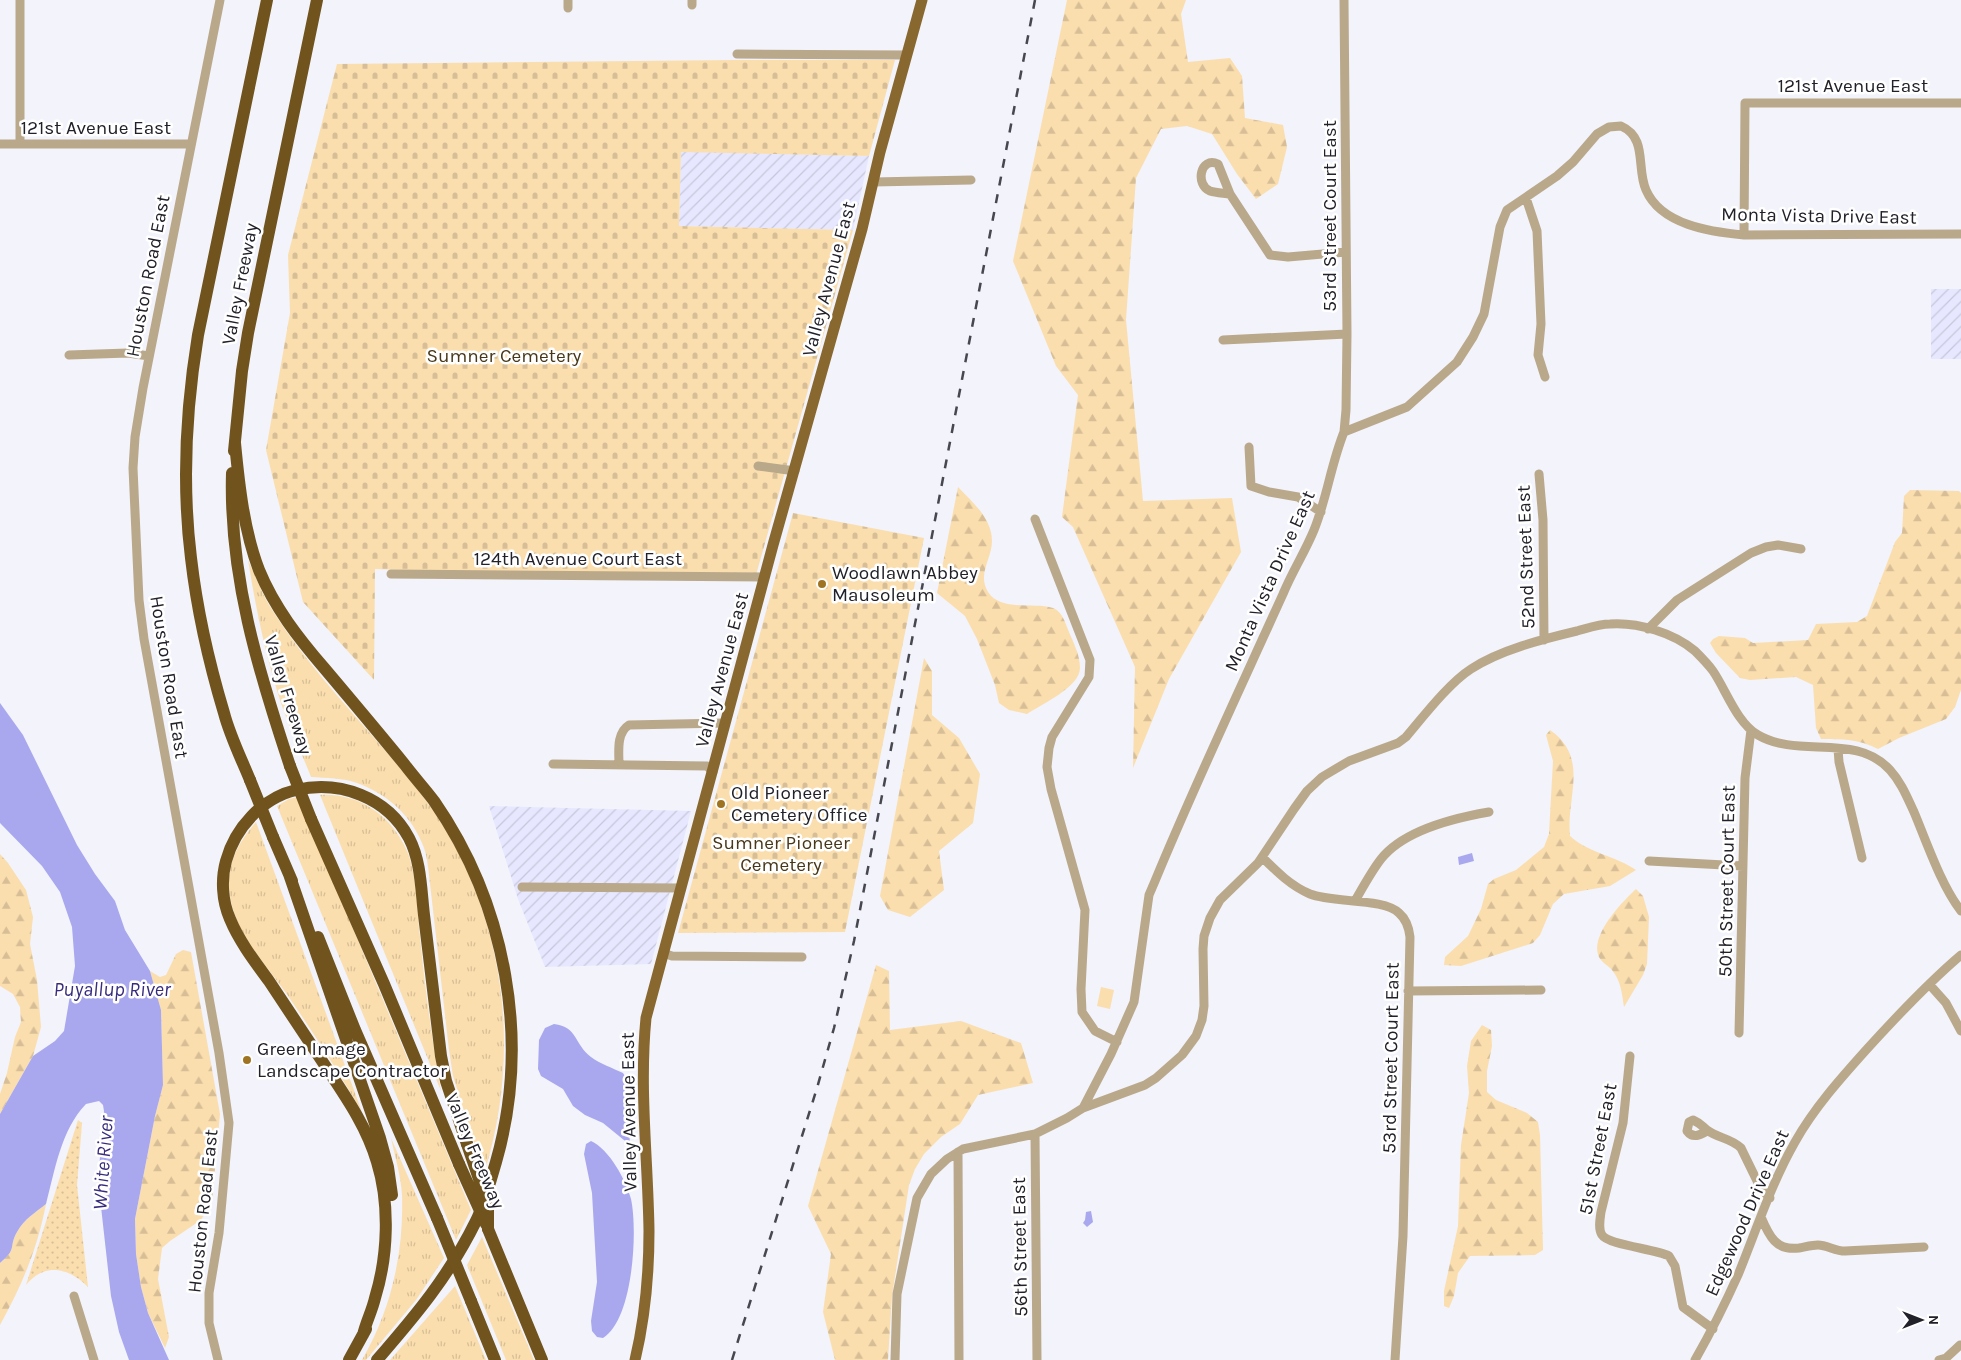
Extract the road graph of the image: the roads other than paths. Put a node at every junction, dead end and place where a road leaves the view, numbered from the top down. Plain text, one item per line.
1 (20, 0) edge
2 (220, 0) edge
3 (267, 0) edge
4 (316, 0) edge
5 (322, 0) edge
6 (922, 0) edge
7 (1344, 0) edge
8 (737, 54) dead end
9 (306, 55) junction
10 (907, 55) junction
11 (1961, 103) edge
12 (0, 144) edge
13 (20, 144) junction
14 (191, 144) junction
15 (971, 180) dead end
16 (873, 182) junction
17 (1230, 194) dead end
18 (1526, 198) junction
19 (1961, 234) edge
20 (1744, 235) junction
21 (1346, 252) junction
22 (1347, 334) junction
23 (1224, 340) dead end
24 (69, 355) dead end
25 (149, 356) junction
26 (1545, 377) dead end
27 (1344, 432) junction
28 (235, 443) junction
29 (1249, 447) dead end
30 (758, 466) dead end
31 (795, 471) junction
32 (1539, 474) dead end
33 (1321, 512) junction
34 (1035, 519) dead end
35 (1801, 549) dead end
36 (391, 574) dead end
37 (765, 577) junction
38 (1648, 629) junction
39 (1544, 640) junction
40 (725, 723) junction
41 (1751, 730) junction
42 (1838, 749) junction
43 (553, 764) dead end
44 (620, 765) junction
45 (713, 772) junction
46 (1489, 812) dead end
47 (1262, 857) junction
48 (1862, 858) dead end
49 (1649, 860) dead end
50 (1743, 866) junction
51 (288, 874) junction
52 (522, 888) dead end
53 (680, 888) junction
54 (1355, 902) junction
55 (1961, 911) edge
56 (663, 954) junction
57 (1961, 955) edge
58 (802, 957) dead end
59 (1929, 984) junction
60 (1541, 990) dead end
61 (1408, 991) junction
62 (1961, 1031) edge
63 (1739, 1033) dead end
64 (1117, 1042) junction
65 (1630, 1056) dead end
66 (1082, 1108) junction
67 (1707, 1131) dead end
68 (1035, 1134) junction
69 (958, 1152) junction
70 (1770, 1198) junction
71 (1761, 1217) junction
72 (488, 1229) junction
73 (1924, 1247) dead end
74 (74, 1296) dead end
75 (1713, 1329) junction
76 (363, 1335) junction
77 (1960, 1345) edge
78 (94, 1360) edge
79 (218, 1360) edge
80 (348, 1360) edge
81 (377, 1360) edge
82 (495, 1360) edge
83 (542, 1360) edge
84 (635, 1360) edge
85 (895, 1360) edge
86 (960, 1360) edge
87 (1037, 1360) edge
88 (1395, 1360) edge
89 (1695, 1360) edge
90 (1939, 1360) edge

1 - 13 street
2 - 14 street, Houston Road East
3 - 51 highway, Valley Freeway, bridge
4 - 9 highway, Valley Freeway
5 - 9 highway
6 - 10 main road, Valley Avenue East
7 - 21 street, 53rd Street Court East
8 - 10 street
9 - 28 highway, Valley Freeway
10 - 16 main road, Valley Avenue East
11 - 20 street, 121st Avenue East
12 - 13 street, 121st Avenue East
13 - 14 street, 121st Avenue East
14 - 25 street, Houston Road East
15 - 16 street
16 - 31 main road, Valley Avenue East
17 - 21 street
18 - 20 street, Monta Vista Drive East
18 - 26 street
18 - 27 street, Monta Vista Drive East
19 - 20 street, Monta Vista Drive East
21 - 22 street, 53rd Street Court East
22 - 23 street
22 - 27 street, 53rd Street Court East
24 - 25 street
25 - 79 street, Houston Road East
27 - 33 street, Monta Vista Drive East
28 - 72 highway, Valley Freeway, bridge
28 - 81 highway
29 - 33 street
30 - 31 street
31 - 37 main road, Valley Avenue East
32 - 39 street, 52nd Street East
33 - 64 street, Monta Vista Drive East
34 - 64 street
35 - 38 street
36 - 37 street, 124th Avenue Court East
37 - 40 main road, Valley Avenue East
38 - 39 street
38 - 41 street
39 - 47 street
40 - 44 street
40 - 45 main road, Valley Avenue East
41 - 42 street
41 - 50 street, 50th Street Court East
42 - 48 street
42 - 55 street
43 - 44 street
44 - 45 street
45 - 53 main road, Valley Avenue East
46 - 54 street
47 - 54 street, 53rd Street Court East
47 - 66 street
49 - 50 street
50 - 63 street, 50th Street Court East
51 - 76 highway
51 - 82 highway, Valley Freeway, bridge
52 - 53 street
53 - 56 main road, Valley Avenue East
54 - 61 street, 53rd Street Court East
56 - 58 street
56 - 84 main road, Valley Avenue East
57 - 59 street, Edgewood Drive East
59 - 62 street
59 - 70 street, Edgewood Drive East
60 - 61 street
61 - 88 street, 53rd Street Court East
64 - 66 street, Monta Vista Drive East
65 - 75 street, 51st Street East
66 - 68 street
67 - 70 street
68 - 69 street
68 - 87 street, 56th Street East
69 - 85 street
69 - 86 street
70 - 71 street, Edgewood Drive East
71 - 73 street
71 - 75 street, Edgewood Drive East
72 - 76 highway, bridge
72 - 83 highway, Valley Freeway
74 - 78 street
75 - 89 street, Edgewood Drive East
76 - 80 highway
77 - 90 street

